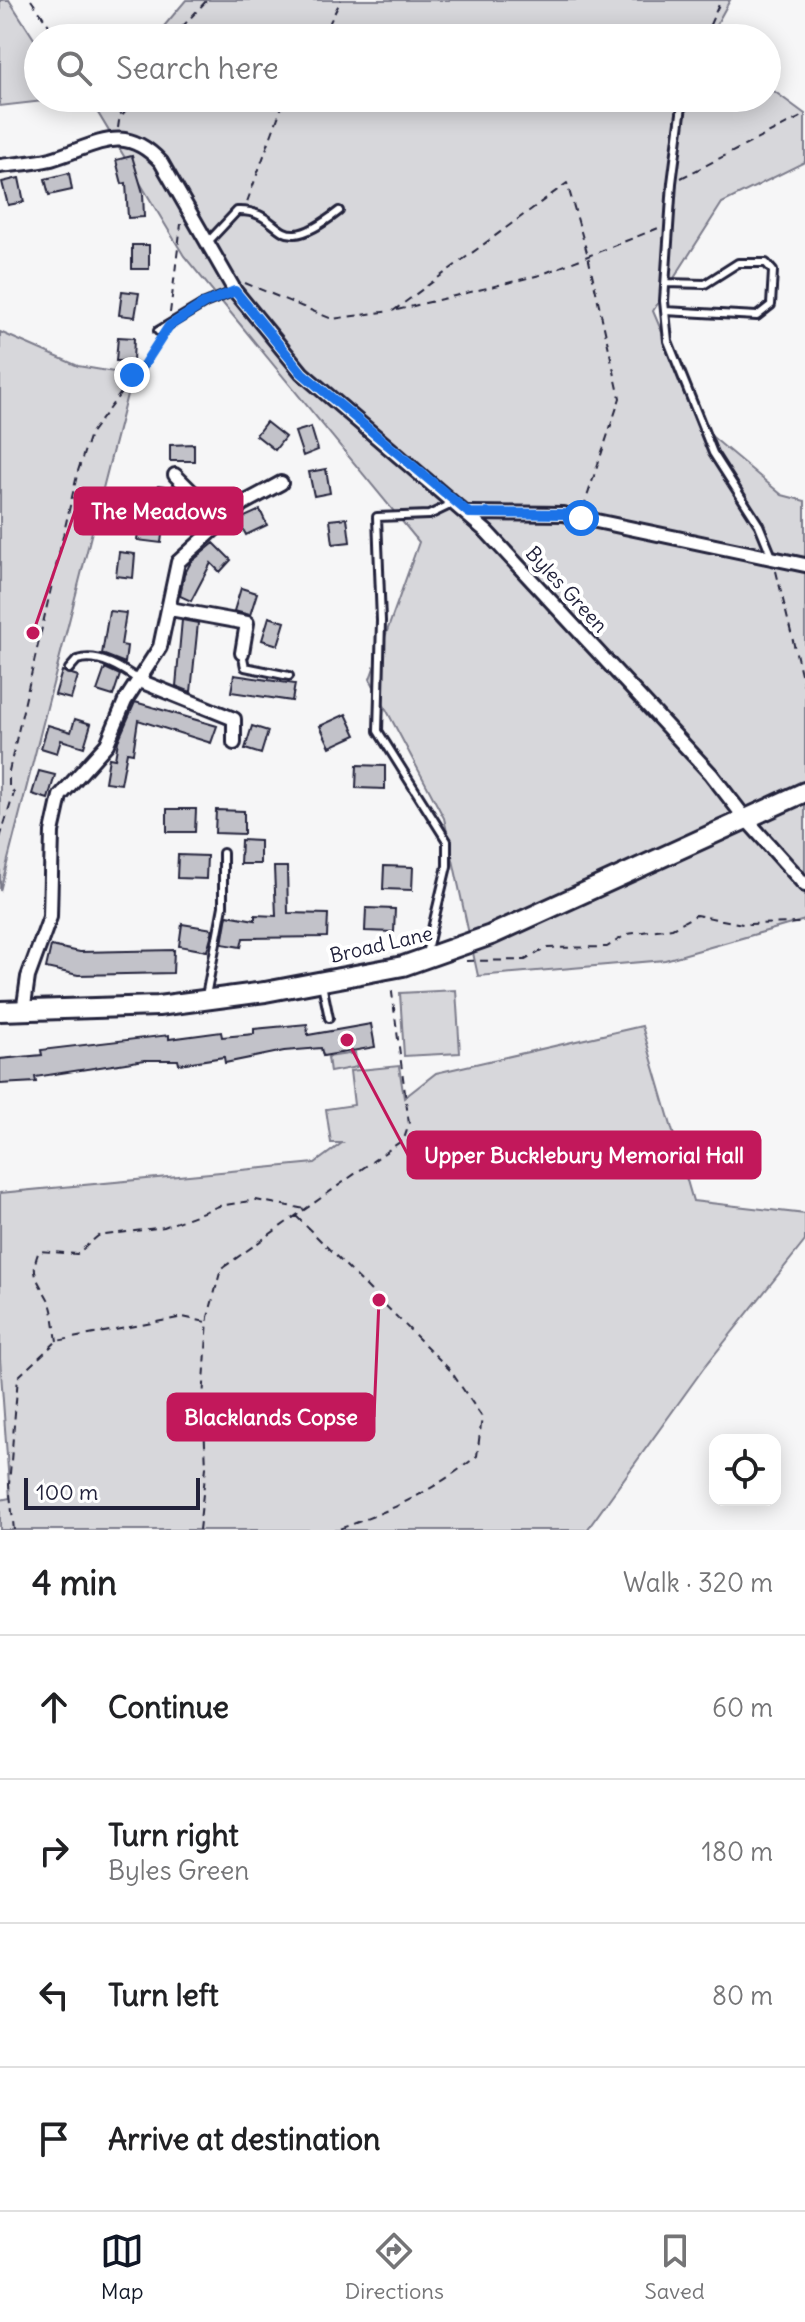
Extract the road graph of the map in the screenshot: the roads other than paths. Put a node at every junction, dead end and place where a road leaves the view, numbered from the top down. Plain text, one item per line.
1 (681, 112) edge
2 (0, 166) edge
3 (339, 211) dead end
4 (208, 242) junction
5 (666, 283) junction
6 (235, 291) junction
7 (665, 311) junction
8 (158, 331) dead end
9 (175, 475) dead end
10 (281, 483) dead end
11 (455, 503) junction
12 (469, 513) junction
13 (221, 521) junction
14 (773, 559) junction
15 (805, 565) edge
16 (170, 609) junction
17 (242, 653) joint
18 (69, 669) dead end
19 (289, 676) dead end
20 (140, 681) junction
21 (234, 743) dead end
22 (805, 792) edge
23 (745, 818) junction
24 (223, 853) dead end
25 (805, 885) edge
26 (424, 959) junction
27 (321, 981) junction
28 (205, 1000) junction
29 (0, 1011) edge
30 (23, 1012) junction
31 (329, 1018) dead end

1 - 5 lane
2 - 4 street, Byles Green
3 - 4 lane
4 - 6 street, Byles Green
5 - 7 lane
5 - 7 lane
6 - 8 lane
6 - 11 street, Byles Green
7 - 14 lane
9 - 13 street
10 - 13 street
11 - 12 street, Byles Green
11 - 26 lane
12 - 14 street
12 - 23 street, Byles Green
13 - 16 street
14 - 15 street
16 - 17 street
16 - 20 street
17 - 19 lane
18 - 20 lane
20 - 21 street
20 - 30 street
22 - 23 street, Broad Lane
23 - 25 street, Byles Green
23 - 26 street, Broad Lane
24 - 28 lane
26 - 27 street, Broad Lane
27 - 28 street, Broad Lane
27 - 31 lane
28 - 30 street, Broad Lane
29 - 30 street, Broad Lane

